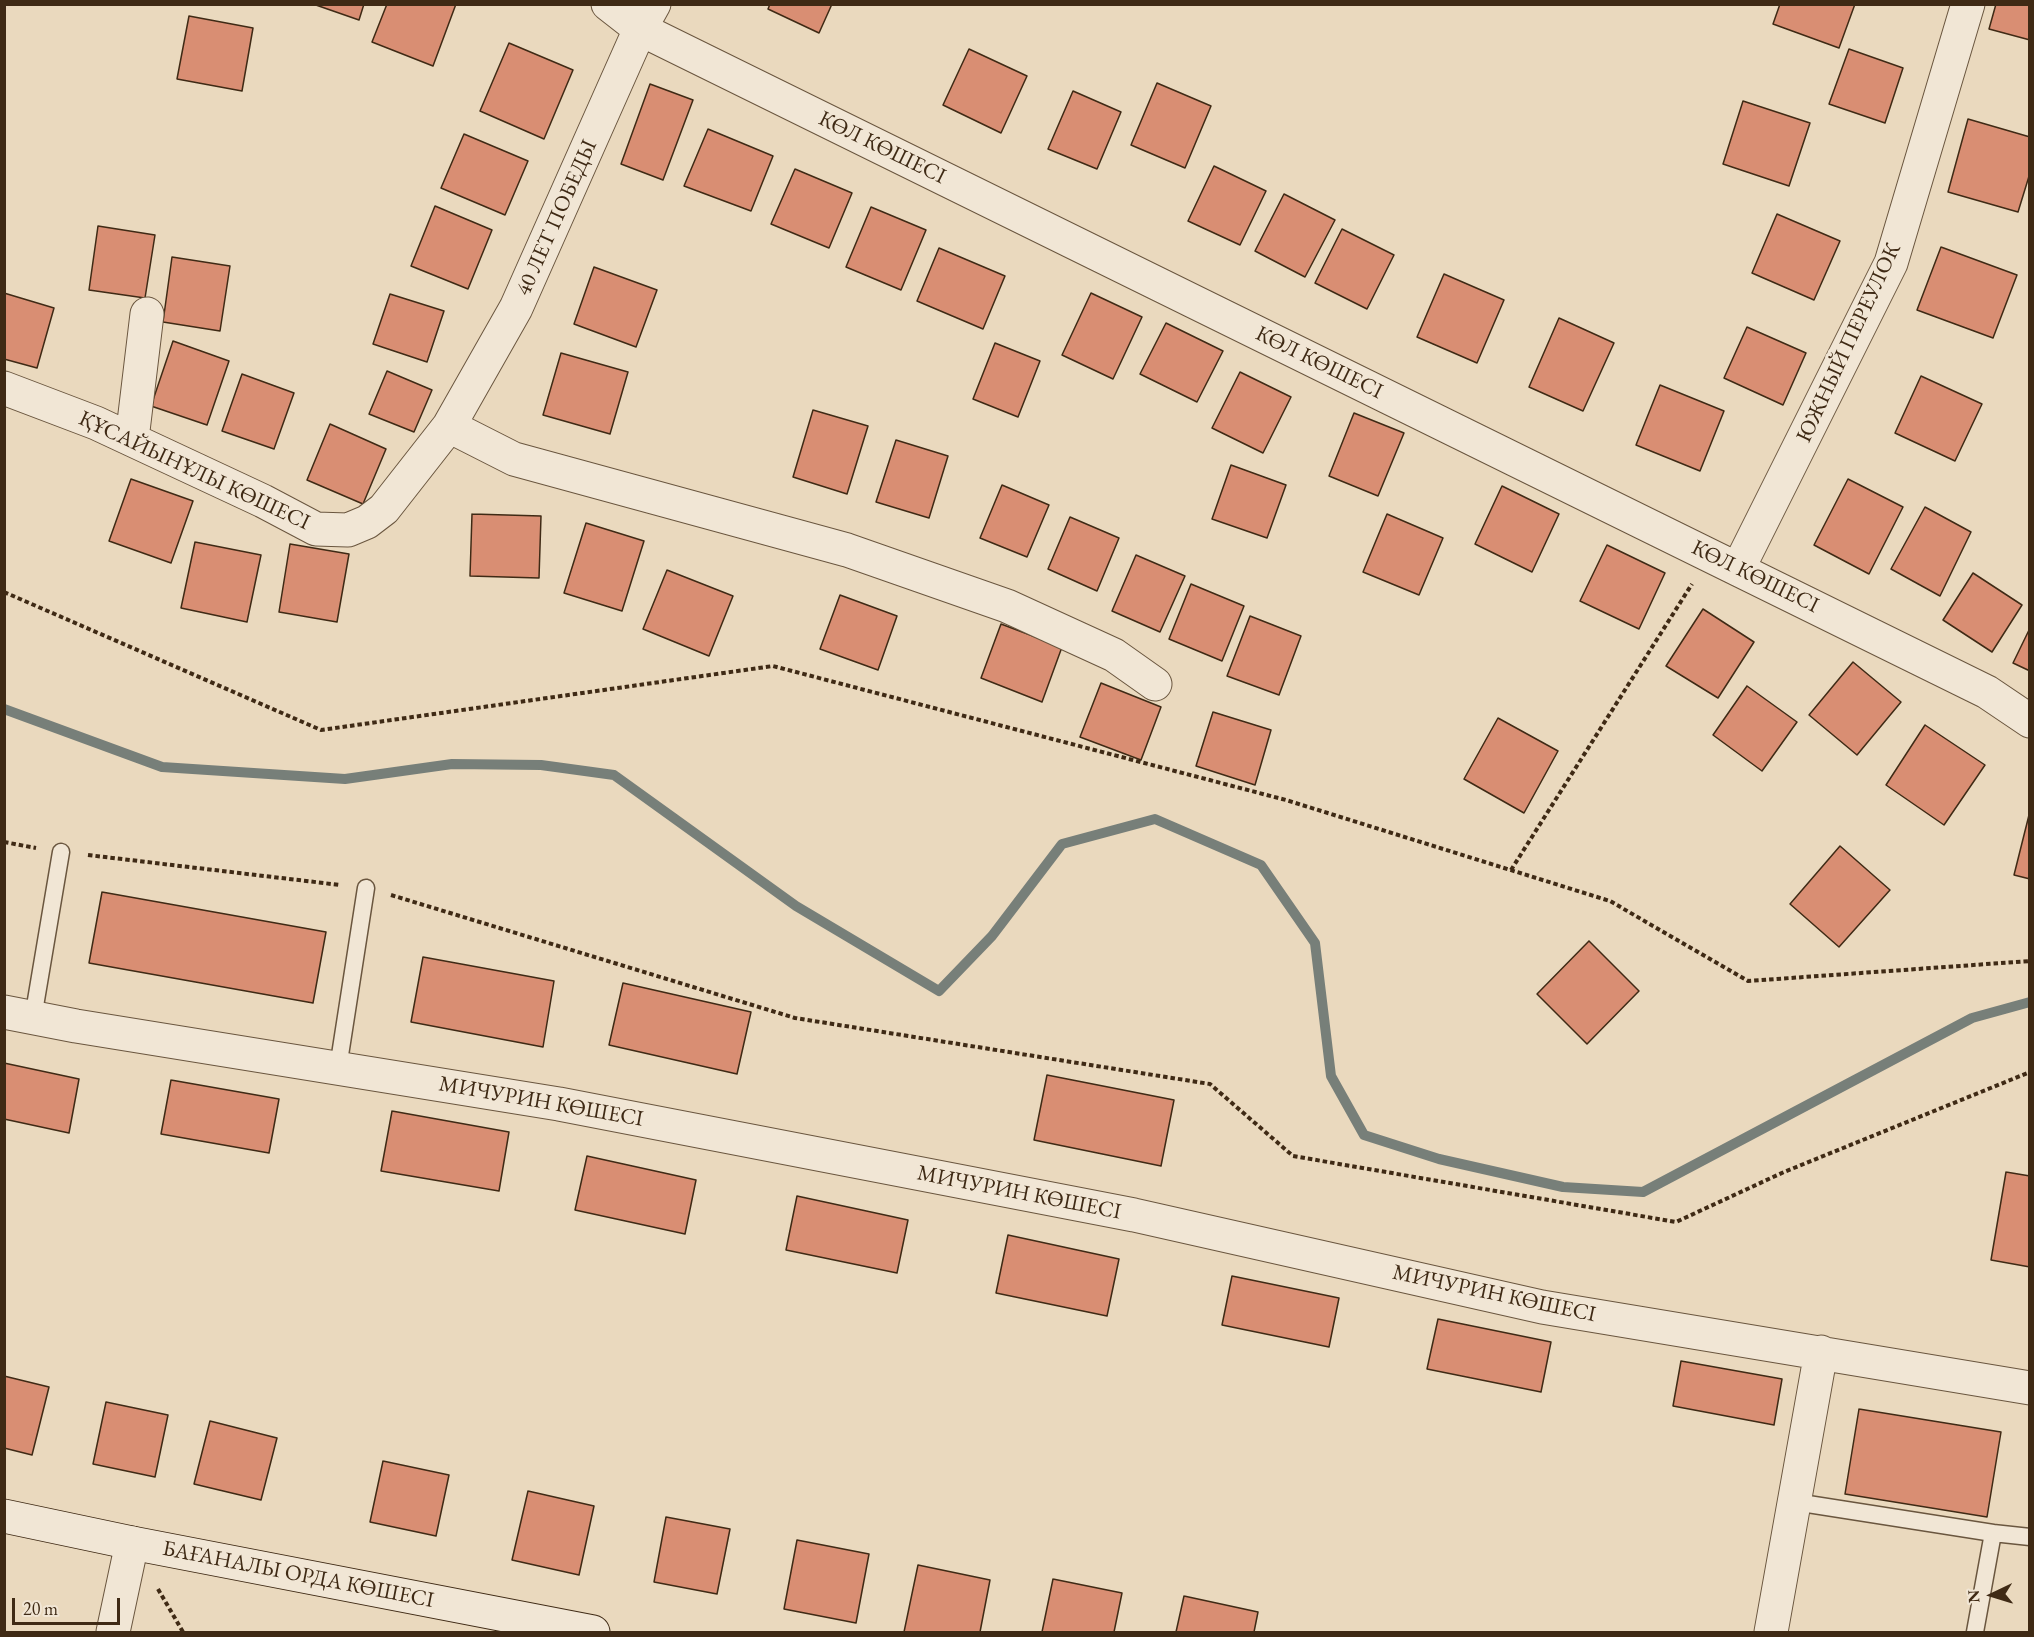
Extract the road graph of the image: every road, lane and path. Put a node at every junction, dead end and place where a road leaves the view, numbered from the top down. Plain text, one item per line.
1 (608, 4) edge
2 (1968, 4) edge
3 (647, 17) edge
4 (147, 314) dead end
5 (4, 388) edge
6 (449, 426) junction
7 (132, 439) junction
8 (1724, 562) junction
9 (4, 592) edge
10 (1155, 684) dead end
11 (2030, 721) edge
12 (4, 842) edge
13 (61, 852) junction
14 (1511, 870) junction
15 (366, 888) junction
16 (2030, 961) edge
17 (19, 1015) edge
18 (338, 1068) junction
19 (2030, 1072) edge
20 (1821, 1352) junction
21 (2030, 1388) edge
22 (1795, 1502) junction
23 (4, 1516) edge
24 (1993, 1533) junction
25 (2030, 1537) edge
26 (132, 1543) junction
27 (113, 1632) edge
28 (593, 1632) edge
29 (1771, 1632) edge
30 (1975, 1632) edge

1 - 3 street, КӨЛ КӨШЕСІ
2 - 8 street, ЮЖНЫЙ ПЕРЕУЛОК
3 - 6 street, 40 ЛЕТ ПОБЕДЫ
3 - 8 street, КӨЛ КӨШЕСІ
4 - 7 street
5 - 7 street, ҚҰСАЙЫНҰЛЫ КӨШЕСІ
6 - 7 street, ҚҰСАЙЫНҰЛЫ КӨШЕСІ
6 - 10 street
8 - 11 street, КӨЛ КӨШЕСІ
8 - 14 path
9 - 14 path
12 - 13 path
13 - 15 path
13 - 17 lane
14 - 16 path
15 - 18 lane
15 - 19 path
17 - 18 street, МИЧУРИН КӨШЕСІ
18 - 20 street, МИЧУРИН КӨШЕСІ
20 - 21 street, МИЧУРИН КӨШЕСІ
20 - 22 street
22 - 24 lane
22 - 29 street
23 - 26 street, БАҒАНАЛЫ ОРДА КӨШЕСІ
24 - 25 lane
24 - 30 lane
26 - 27 street
26 - 28 street, БАҒАНАЛЫ ОРДА КӨШЕСІ

